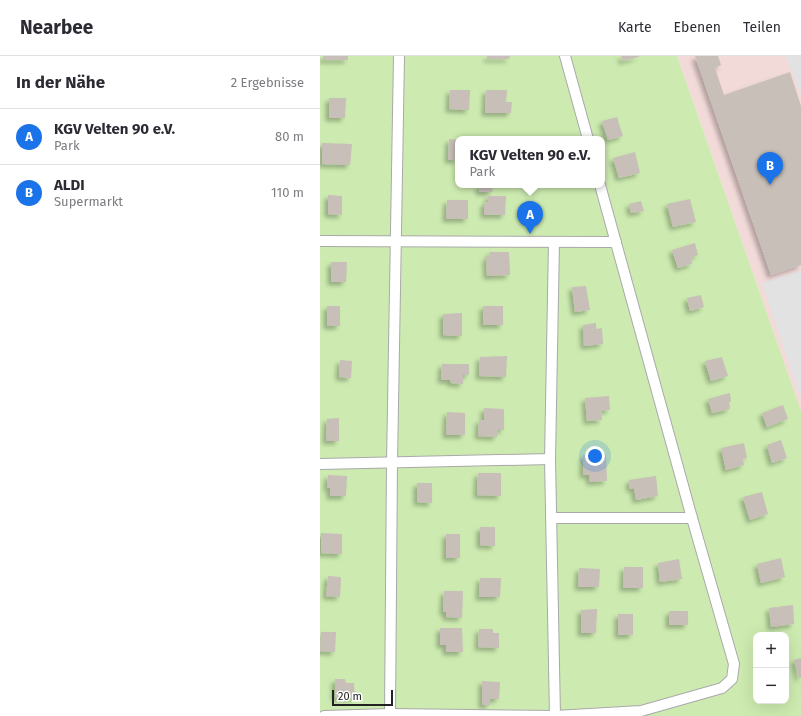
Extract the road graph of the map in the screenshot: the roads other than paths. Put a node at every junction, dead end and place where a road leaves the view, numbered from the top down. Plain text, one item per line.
1 (399, 56) edge
2 (565, 56) edge
3 (587, 136) edge
4 (601, 188) edge
5 (320, 241) edge
6 (395, 242) junction
7 (554, 242) junction
8 (616, 242) junction
9 (550, 459) junction
10 (392, 463) junction
11 (320, 464) edge
12 (551, 518) junction
13 (692, 518) junction
14 (390, 714) junction
15 (324, 716) edge
16 (555, 716) edge

1 - 6 lane
2 - 3 lane
4 - 8 lane
5 - 6 lane
6 - 7 lane
6 - 10 lane
7 - 8 lane
7 - 9 lane
8 - 13 lane
9 - 10 lane
9 - 12 lane
10 - 11 lane
10 - 14 lane
12 - 13 lane
12 - 16 lane
13 - 16 lane
14 - 15 lane
14 - 16 lane

